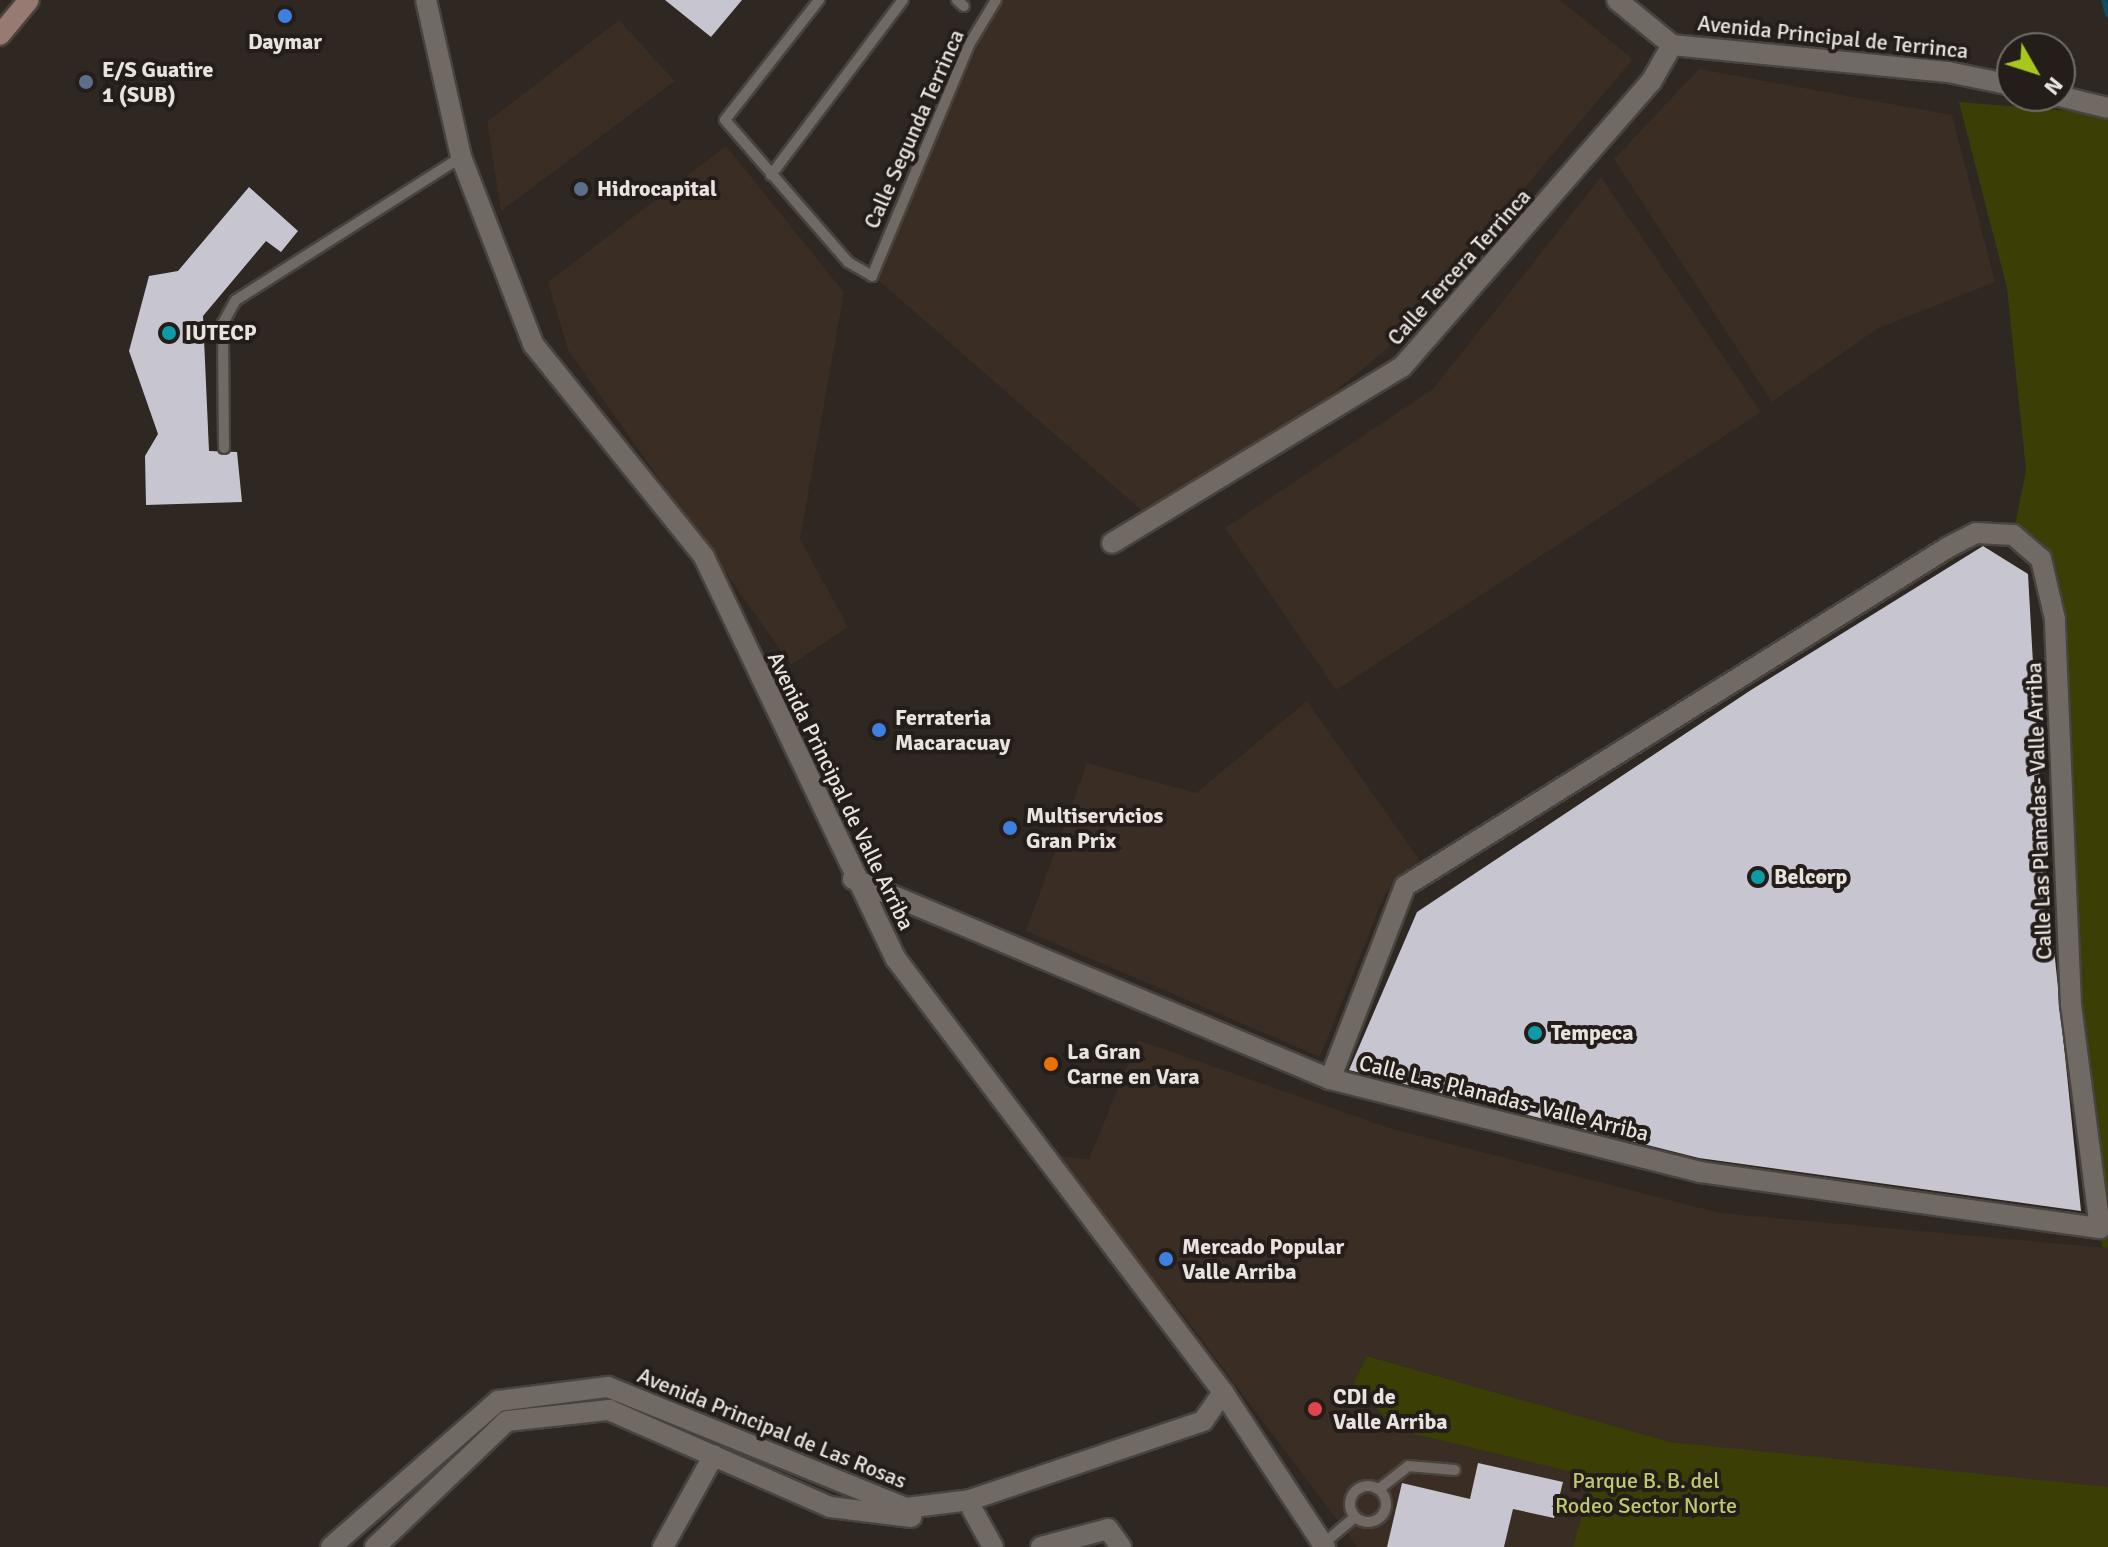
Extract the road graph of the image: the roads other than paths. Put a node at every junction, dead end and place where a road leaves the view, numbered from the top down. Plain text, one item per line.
1 (29, 0) edge
2 (426, 0) edge
3 (819, 0) edge
4 (903, 0) edge
5 (996, 0) edge
6 (1617, 0) edge
7 (0, 35) edge
8 (1672, 45) junction
9 (1996, 82) edge
10 (2076, 100) edge
11 (2108, 108) edge
12 (461, 157) junction
13 (771, 175) junction
14 (224, 448) dead end
15 (1112, 543) dead end
16 (853, 879) junction
17 (1330, 1079) junction
18 (1225, 1398) junction
19 (714, 1455) junction
20 (1455, 1470) dead end
21 (1379, 1489) junction
22 (972, 1509) junction
23 (1355, 1517) junction
24 (1324, 1546) edge
25 (331, 1547) edge
26 (375, 1547) edge
27 (663, 1547) edge
28 (993, 1547) edge
29 (1041, 1547) edge
30 (1121, 1547) edge

1 - 7 main road
2 - 12 street, Avenida Principal de Valle Arriba
3 - 13 lane
4 - 13 lane
5 - 13 lane, Calle Segunda Terrinca
6 - 8 street, Avenida Principal de Terrinca
8 - 9 street, Avenida Principal de Terrinca
8 - 15 street, Calle Tercera Terrinca
10 - 11 street
12 - 14 lane
12 - 16 street, Avenida Principal de Valle Arriba
16 - 17 street, Calle Las Planadas- Valle Arriba
16 - 18 street, Avenida Principal de Valle Arriba
17 - 17 street, Calle Las Planadas- Valle Arriba
18 - 22 street
18 - 24 street, Avenida Principal de Valle Arriba
18 - 25 street, Avenida Principal de Las Rosas
19 - 22 street
19 - 26 street
19 - 27 street
20 - 21 lane
21 - 23 lane
21 - 23 lane
22 - 28 street
23 - 24 lane
29 - 30 street

